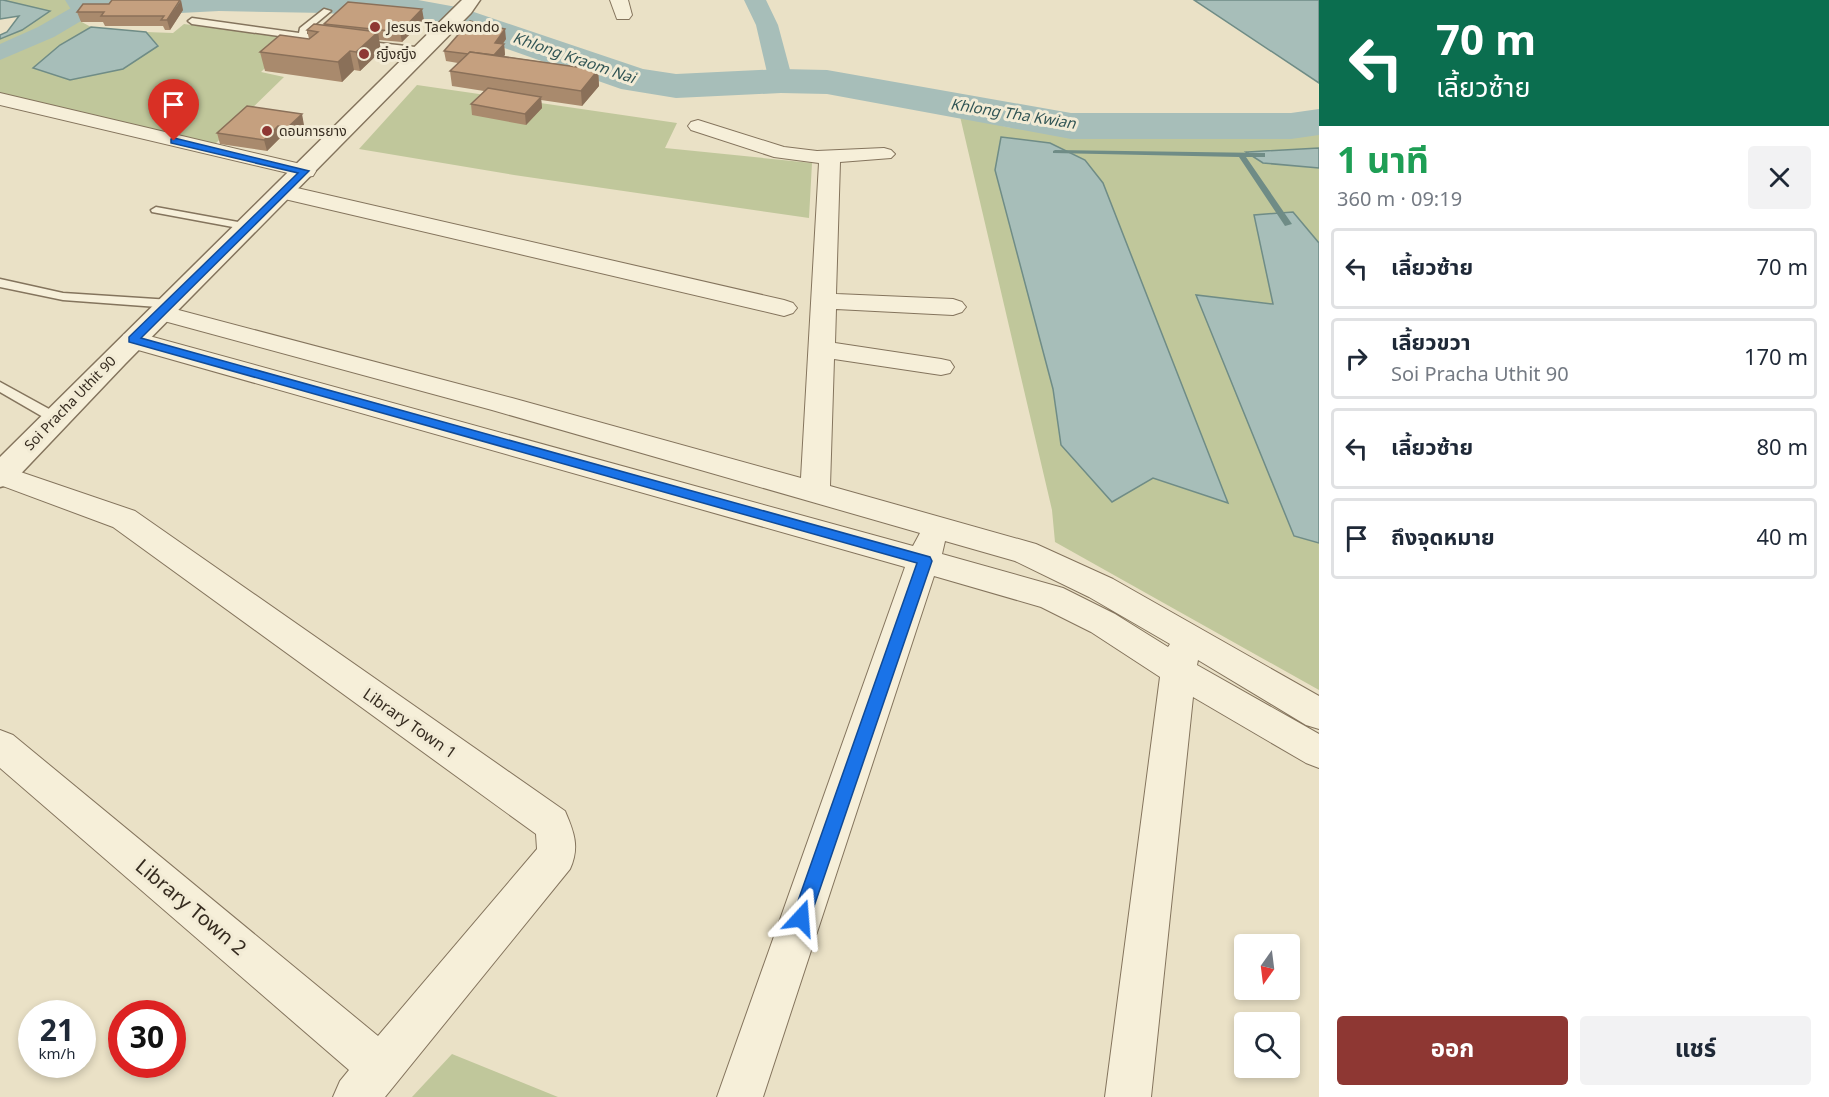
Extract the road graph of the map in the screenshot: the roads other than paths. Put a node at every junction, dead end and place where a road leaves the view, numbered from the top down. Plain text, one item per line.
1 (468, 4) edge
2 (327, 11) dead end
3 (192, 21) dead end
4 (303, 36) junction
5 (335, 41) edge
6 (346, 42) edge
7 (424, 51) junction
8 (0, 99) edge
9 (698, 126) dead end
10 (885, 154) dead end
11 (830, 157) junction
12 (305, 171) junction
13 (284, 192) junction
14 (156, 210) dead end
15 (249, 227) junction
16 (0, 283) edge
17 (822, 301) junction
18 (953, 307) dead end
19 (167, 308) junction
20 (784, 308) dead end
21 (133, 340) junction
22 (820, 349) junction
23 (941, 367) dead end
24 (0, 386) edge
25 (502, 404) junction
26 (55, 418) junction
27 (476, 434) junction
28 (0, 476) edge
29 (815, 493) junction
30 (929, 544) junction
31 (1182, 655) junction
32 (1319, 714) edge
33 (0, 746) edge
34 (1319, 752) edge
35 (369, 1083) edge
36 (740, 1097) edge
37 (1128, 1097) edge

1 - 7 street, Soi Pracha Uthit 90
2 - 4 lane
3 - 4 lane
4 - 5 lane
6 - 7 lane
7 - 12 street, Soi Pracha Uthit 90
8 - 12 street
9 - 11 street
10 - 11 street
11 - 17 street
12 - 13 street, Soi Pracha Uthit 90
13 - 15 street, Soi Pracha Uthit 90
13 - 20 street
14 - 15 lane
15 - 19 street, Soi Pracha Uthit 90
16 - 19 lane
17 - 18 street
17 - 22 street
19 - 21 street, Soi Pracha Uthit 90
19 - 25 street
21 - 26 street, Soi Pracha Uthit 90
21 - 27 street
22 - 23 street
22 - 29 street
24 - 26 lane
25 - 27 street
25 - 29 street
26 - 28 street, Soi Pracha Uthit 90
27 - 30 street
28 - 35 street, Library Town 1
29 - 30 street
30 - 31 street
30 - 36 street
31 - 32 street
31 - 34 street
31 - 37 street
33 - 35 street, Library Town 2

